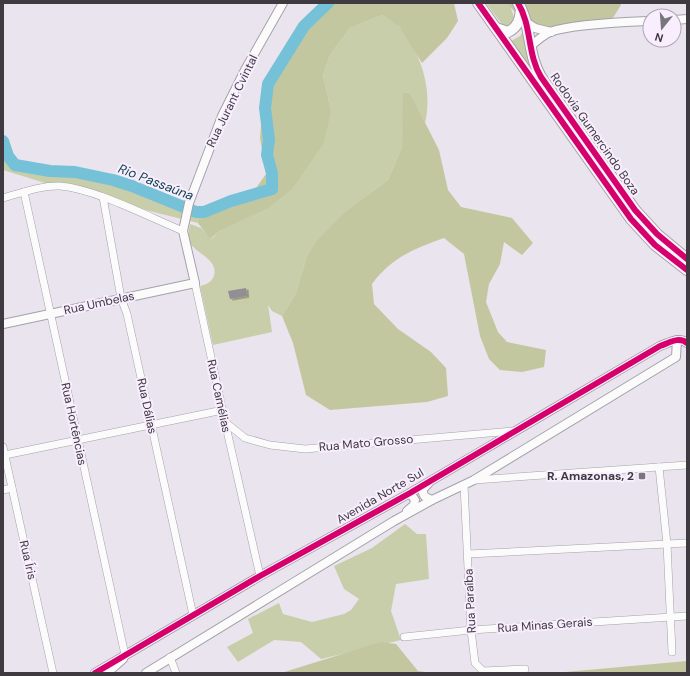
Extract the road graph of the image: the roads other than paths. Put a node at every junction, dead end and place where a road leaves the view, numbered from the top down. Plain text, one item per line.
1 (283, 3) edge
2 (478, 3) edge
3 (519, 6) edge
4 (642, 22) edge
5 (527, 23) junction
6 (496, 28) junction
7 (552, 32) junction
8 (530, 47) junction
9 (24, 192) junction
10 (103, 197) junction
11 (3, 198) edge
12 (185, 215) joint
13 (184, 231) junction
14 (687, 260) edge
15 (687, 270) edge
16 (196, 283) junction
17 (121, 298) junction
18 (50, 314) junction
19 (3, 324) edge
20 (677, 340) junction
21 (687, 343) edge
22 (222, 410) junction
23 (224, 422) junction
24 (150, 424) junction
25 (514, 431) junction
26 (78, 441) junction
27 (3, 447) edge
28 (5, 455) junction
29 (687, 465) edge
30 (659, 467) junction
31 (438, 476) junction
32 (474, 480) junction
33 (464, 485) junction
34 (12, 488) junction
35 (3, 490) edge
36 (410, 493) junction
37 (432, 500) junction
38 (394, 521) junction
39 (687, 543) edge
40 (667, 544) junction
41 (468, 554) junction
42 (260, 576) junction
43 (193, 615) junction
44 (687, 616) edge
45 (670, 617) junction
46 (471, 630) junction
47 (404, 637) dead end
48 (672, 652) dead end
49 (126, 654) junction
50 (170, 657) junction
51 (525, 669) dead end
52 (53, 673) edge
53 (95, 673) edge
54 (107, 673) edge
55 (146, 673) edge
56 (176, 673) edge

1 - 12 street, Rua Jurant Cvintal
2 - 6 main road, Rodovia Gumercindo Boza
3 - 5 main road, Rodovia Gumercindo Boza
3 - 6 main road
4 - 7 street
5 - 7 street
5 - 8 main road, Rodovia Gumercindo Boza
6 - 15 main road, Rodovia Gumercindo Boza
7 - 8 street
8 - 14 main road, Rodovia Gumercindo Boza
9 - 10 street
9 - 11 street
9 - 18 street, Rua Hortências
10 - 13 street
10 - 17 street, Rua Dálias
12 - 13 street, Rua Camélias
13 - 16 street, Rua Camélias
16 - 17 street, Rua Umbelas
16 - 22 street, Rua Camélias
17 - 18 street, Rua Umbelas
17 - 24 street, Rua Dálias
18 - 19 street, Rua Umbelas
18 - 26 street, Rua Hortências
20 - 21 street
20 - 25 street, Avenida Norte Sul
20 - 32 street
22 - 23 street, Rua Camélias
22 - 24 street
23 - 25 street, Rua Mato Grosso
23 - 42 street, Rua Camélias
24 - 26 street
24 - 43 street, Rua Dálias
25 - 31 street, Avenida Norte Sul
26 - 28 street
26 - 49 street, Rua Hortências
27 - 28 street, Rua Íris
28 - 34 street, Rua Íris
29 - 30 street
30 - 32 street
30 - 40 street
31 - 36 street, Avenida Norte Sul
31 - 37 street
32 - 33 street
33 - 37 street
33 - 41 street, Rua Paraíba
34 - 35 street
34 - 52 street, Rua Íris
36 - 38 street
36 - 42 street, Avenida Norte Sul
37 - 38 street
38 - 50 street
39 - 40 street
40 - 41 street
40 - 45 street
41 - 46 street, Rua Paraíba
42 - 43 street, Avenida Norte Sul
43 - 49 street, Avenida Norte Sul
44 - 45 street, Rua Minas Gerais
45 - 46 street, Rua Minas Gerais
45 - 48 street
46 - 47 street, Rua Minas Gerais
46 - 51 street, Rua Paraíba
49 - 53 street, Avenida Norte Sul
49 - 54 street, Avenida Norte Sul
50 - 55 street
50 - 56 street

